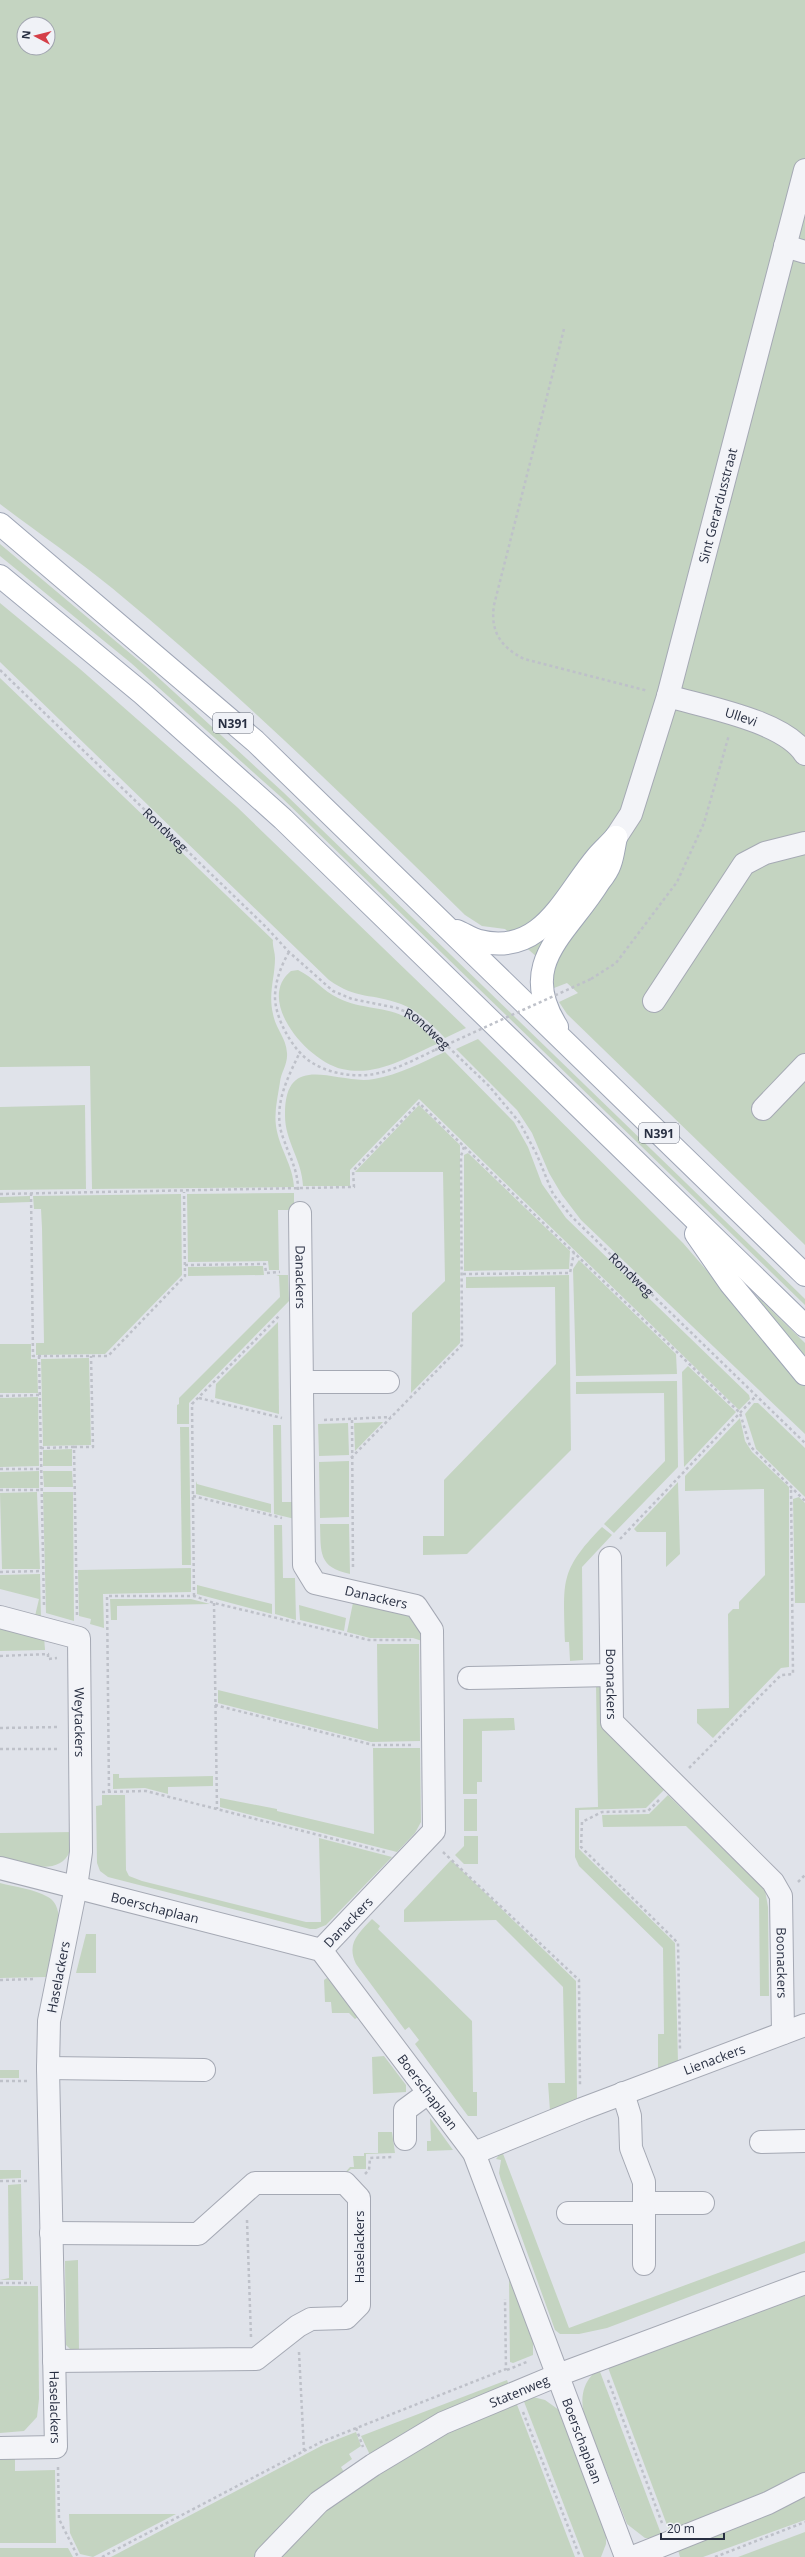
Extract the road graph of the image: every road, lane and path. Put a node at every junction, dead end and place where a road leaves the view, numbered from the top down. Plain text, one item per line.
1 (805, 170) edge
2 (795, 249) edge
3 (564, 329) dead end
4 (0, 524) edge
5 (0, 576) edge
6 (0, 670) edge
7 (668, 696) junction
8 (734, 716) junction
9 (805, 754) edge
10 (616, 837) junction
11 (805, 843) edge
12 (445, 926) junction
13 (289, 952) junction
14 (654, 1001) dead end
15 (569, 1046) junction
16 (300, 1052) junction
17 (805, 1065) edge
18 (763, 1109) dead end
19 (464, 1146) junction
20 (298, 1189) junction
21 (184, 1192) junction
22 (31, 1193) junction
23 (0, 1194) edge
24 (670, 1195) junction
25 (300, 1213) dead end
26 (574, 1253) junction
27 (185, 1265) junction
28 (301, 1271) junction
29 (462, 1274) junction
30 (805, 1275) edge
31 (301, 1293) junction
32 (805, 1326) edge
33 (39, 1356) junction
34 (91, 1356) junction
35 (805, 1374) edge
36 (303, 1382) junction
37 (388, 1382) dead end
38 (39, 1395) junction
39 (0, 1396) edge
40 (756, 1396) junction
41 (199, 1398) junction
42 (740, 1413) junction
43 (392, 1418) junction
44 (352, 1420) junction
45 (304, 1422) junction
46 (805, 1442) edge
47 (74, 1447) junction
48 (41, 1448) junction
49 (351, 1458) junction
50 (41, 1468) junction
51 (0, 1469) edge
52 (791, 1488) junction
53 (0, 1490) edge
54 (41, 1490) junction
55 (193, 1496) junction
56 (805, 1501) edge
57 (305, 1521) junction
58 (610, 1558) joint
59 (0, 1572) edge
60 (42, 1572) junction
61 (352, 1590) junction
62 (194, 1596) junction
63 (214, 1603) junction
64 (77, 1616) dead end
65 (0, 1617) edge
66 (44, 1630) junction
67 (415, 1640) dead end
68 (48, 1654) junction
69 (0, 1656) edge
70 (80, 1658) junction
71 (611, 1675) junction
72 (469, 1678) dead end
73 (215, 1705) junction
74 (0, 1728) edge
75 (81, 1738) junction
76 (434, 1745) junction
77 (0, 1749) edge
78 (674, 1784) junction
79 (217, 1809) junction
80 (426, 1839) junction
81 (389, 1853) dead end
82 (0, 1868) edge
83 (76, 1887) junction
84 (321, 1950) junction
85 (58, 1979) junction
86 (0, 1980) edge
87 (805, 2025) edge
88 (783, 2033) junction
89 (204, 2070) dead end
90 (683, 2071) junction
91 (49, 2074) junction
92 (0, 2081) edge
93 (428, 2093) junction
94 (623, 2093) junction
95 (582, 2108) junction
96 (405, 2139) joint
97 (805, 2141) edge
98 (761, 2142) dead end
99 (474, 2153) junction
100 (51, 2180) junction
101 (0, 2181) edge
102 (350, 2189) junction
103 (246, 2191) junction
104 (703, 2203) dead end
105 (644, 2208) junction
106 (568, 2213) dead end
107 (52, 2233) junction
108 (644, 2264) dead end
109 (0, 2283) edge
110 (52, 2283) junction
111 (805, 2283) edge
112 (298, 2326) junction
113 (550, 2353) junction
114 (252, 2359) junction
115 (601, 2360) junction
116 (54, 2361) junction
117 (506, 2369) junction
118 (558, 2376) junction
119 (516, 2394) junction
120 (356, 2428) junction
121 (56, 2447) junction
122 (0, 2448) edge
123 (365, 2450) dead end
124 (304, 2451) junction
125 (805, 2484) edge
126 (805, 2522) edge
127 (669, 2542) junction
128 (78, 2557) edge
129 (102, 2557) edge
130 (266, 2557) edge
131 (580, 2557) edge
132 (626, 2557) edge
133 (633, 2557) edge
134 (715, 2557) edge

1 - 2 street, Sint Gerardusstraat
2 - 7 street, Sint Gerardusstraat
3 - 7 path
4 - 12 main road, N391
5 - 24 main road, N391
6 - 13 path, Rondweg
7 - 8 street, Ullevi
7 - 10 street, Sint Gerardusstraat
8 - 9 street, Ullevi
8 - 16 path, bridge
10 - 12 main road
10 - 15 main road
11 - 14 street
12 - 15 main road, N391
13 - 16 path
13 - 40 path, Rondweg
15 - 30 main road, N391
16 - 20 path
17 - 18 street
19 - 20 path
19 - 26 path
19 - 29 path
20 - 21 path
21 - 22 path
21 - 27 path
22 - 23 path
22 - 33 path
24 - 32 main road, N391
24 - 35 main road, N391
25 - 28 street, Danackers
26 - 29 path
26 - 42 path
27 - 28 path
27 - 34 path
28 - 31 street, Danackers
29 - 43 path
31 - 36 street, Danackers
31 - 41 path
33 - 34 path
33 - 38 path
34 - 47 path
36 - 37 street
36 - 45 street, Danackers
38 - 39 path
38 - 48 path
40 - 42 path
40 - 46 path, Rondweg
41 - 45 path
41 - 55 path
42 - 52 path
42 - 58 path
43 - 44 path
43 - 49 path
44 - 45 path
44 - 49 path
45 - 57 street, Danackers
47 - 48 path
47 - 64 path
48 - 50 path
49 - 61 path
50 - 51 path
50 - 54 path
52 - 56 path
52 - 78 path
53 - 54 path
54 - 60 path
55 - 57 path
55 - 62 path
57 - 61 street, Danackers
58 - 71 street, Boonackers
59 - 60 path
60 - 66 path
61 - 76 street, Danackers
62 - 63 path
62 - 79 path
63 - 67 path
63 - 73 path
65 - 66 street, Weytackers
66 - 68 path
66 - 70 street, Weytackers
68 - 69 path
68 - 70 path
70 - 75 street, Weytackers
71 - 72 street
71 - 78 street, Boonackers
73 - 76 path
73 - 79 path
74 - 75 path
75 - 77 path
75 - 83 street, Weytackers
76 - 80 street, Danackers
78 - 88 street, Boonackers
78 - 90 path
79 - 81 path
80 - 84 street, Danackers
80 - 95 path
82 - 83 street, Boerschaplaan
83 - 84 street, Boerschaplaan
83 - 85 street, Haselackers
84 - 93 street, Boerschaplaan
85 - 86 path
85 - 91 street, Haselackers
87 - 88 street, Lienackers
88 - 90 street, Lienackers
89 - 91 street
90 - 94 street, Lienackers
91 - 92 path
91 - 100 street, Haselackers
93 - 96 street
93 - 99 street, Boerschaplaan
94 - 95 street, Lienackers
94 - 105 street
95 - 99 street, Lienackers
96 - 102 path
97 - 98 street
99 - 113 street, Boerschaplaan
100 - 101 path
100 - 107 street, Haselackers
102 - 103 street
102 - 112 street, Haselackers
103 - 107 street
103 - 114 path
104 - 105 street
105 - 106 street
105 - 108 street
107 - 110 street, Haselackers
109 - 110 path
110 - 116 street, Haselackers
111 - 115 street, Statenweg
112 - 114 street, Haselackers
112 - 124 path
113 - 117 path
113 - 118 street, Boerschaplaan
114 - 116 street, Haselackers
115 - 118 street, Statenweg
115 - 127 path
116 - 121 street, Haselackers
117 - 119 path
117 - 120 path
118 - 119 street, Statenweg
118 - 132 street, Boerschaplaan
119 - 130 street, Statenweg
119 - 131 path
120 - 123 path
120 - 124 path
121 - 122 street, Haselackers
121 - 128 path
124 - 129 path
125 - 127 street
126 - 134 path
127 - 133 street

